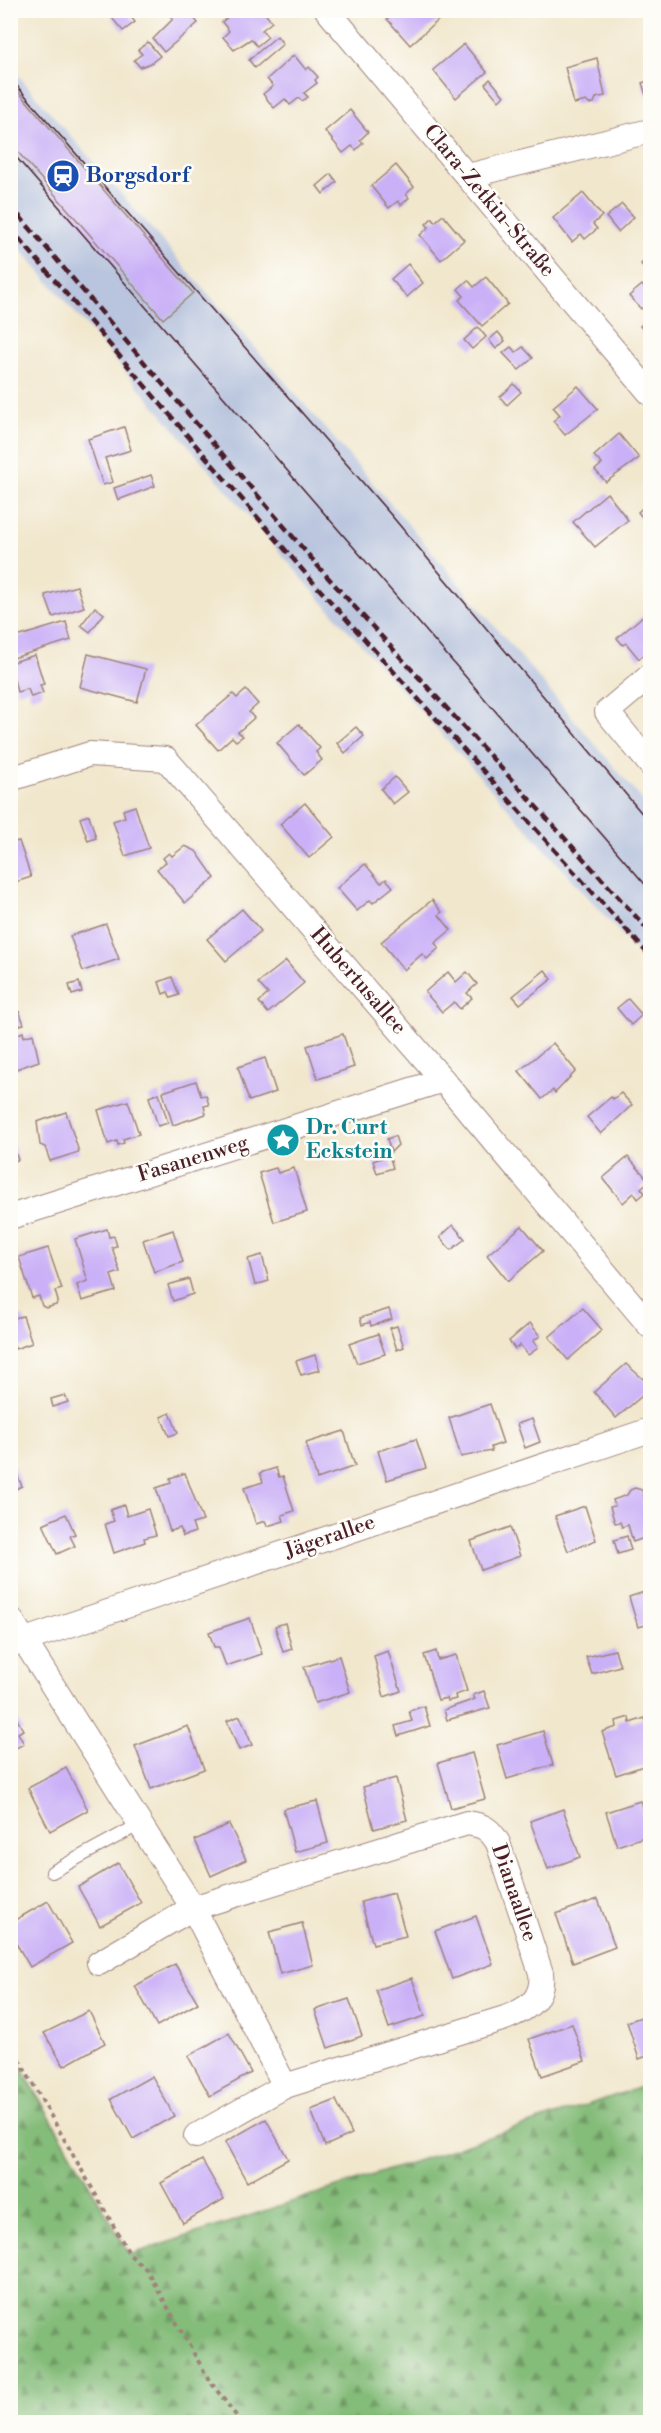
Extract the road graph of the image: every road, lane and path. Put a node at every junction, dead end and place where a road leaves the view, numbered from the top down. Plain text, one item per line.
1 (327, 10) edge
2 (651, 131) edge
3 (468, 176) junction
4 (651, 393) edge
5 (651, 676) edge
6 (651, 764) edge
7 (10, 778) edge
8 (443, 1080) junction
9 (10, 1216) edge
10 (651, 1326) edge
11 (651, 1430) edge
12 (10, 1618) edge
13 (17, 1642) edge
14 (140, 1824) junction
15 (52, 1872) dead end
16 (193, 1908) junction
17 (99, 1963) dead end
18 (10, 2044) edge
19 (285, 2086) junction
20 (196, 2136) dead end
21 (241, 2422) edge

1 - 3 street, Clara-Zetkin-Straße
2 - 3 street
3 - 4 street, Clara-Zetkin-Straße
5 - 6 street
7 - 8 street, Hubertusallee
8 - 9 street, Fasanenweg
8 - 10 street, Hubertusallee
11 - 13 street, Jägerallee
12 - 13 street
13 - 14 street
14 - 15 lane
14 - 16 street
16 - 17 street, Dianaallee
16 - 19 street
16 - 19 street, Dianaallee
18 - 21 path
19 - 20 street, Dianaallee

